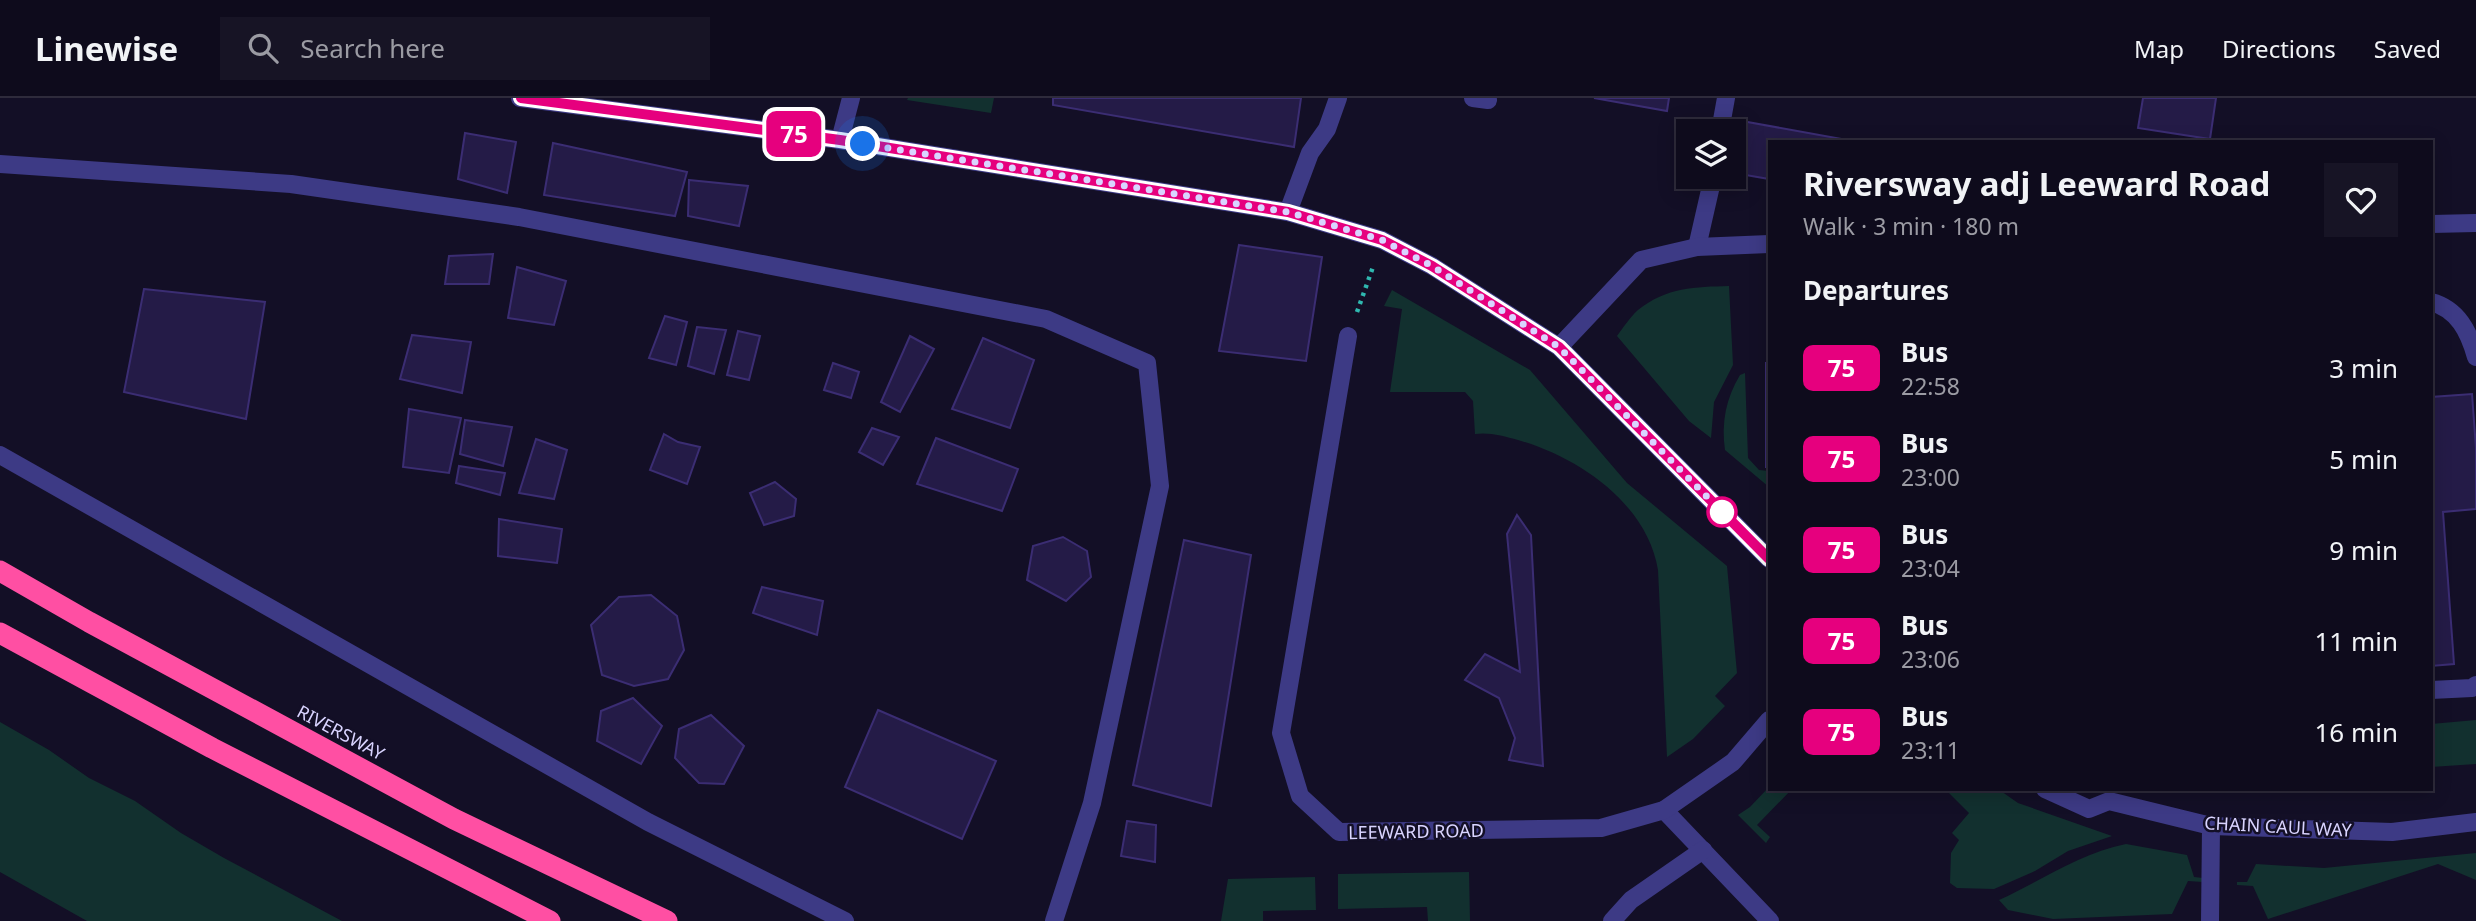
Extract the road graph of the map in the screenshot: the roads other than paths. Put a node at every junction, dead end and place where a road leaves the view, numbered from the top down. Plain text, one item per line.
1 (520, 98) edge
2 (851, 98) edge
3 (1338, 98) edge
4 (1726, 98) edge
5 (1722, 119) edge
6 (840, 140) junction
7 (0, 164) edge
8 (1710, 189) edge
9 (1288, 212) junction
10 (2476, 223) edge
11 (2433, 224) edge
12 (1768, 244) edge
13 (1697, 247) junction
14 (2433, 303) edge
15 (1348, 336) road end
16 (1559, 347) junction
17 (2476, 357) edge
18 (0, 455) edge
19 (1768, 558) edge
20 (0, 571) edge
21 (0, 633) edge
22 (2476, 685) edge
23 (2433, 690) edge
24 (1768, 721) edge
25 (2049, 791) edge
26 (2110, 795) edge
27 (1664, 810) junction
28 (2476, 822) edge
29 (2211, 826) junction
30 (1703, 850) junction
31 (550, 921) edge
32 (667, 921) edge
33 (845, 921) edge
34 (1054, 921) edge
35 (1612, 921) edge
36 (1770, 921) edge
37 (2210, 921) edge

1 - 6 street
2 - 6 street
3 - 9 street
4 - 5 street
6 - 9 street
7 - 34 street
8 - 13 street
9 - 16 street
10 - 11 street
12 - 13 street
13 - 16 street
14 - 17 street
15 - 27 street, LEEWARD ROAD
16 - 19 street
18 - 33 street
20 - 32 highway, RIVERSWAY
21 - 31 highway
22 - 23 street
24 - 27 street, LEEWARD ROAD
25 - 26 street, CHAIN CAUL WAY
26 - 29 street, CHAIN CAUL WAY
27 - 30 street
28 - 29 street, CHAIN CAUL WAY
29 - 37 street
30 - 35 street
30 - 36 street

